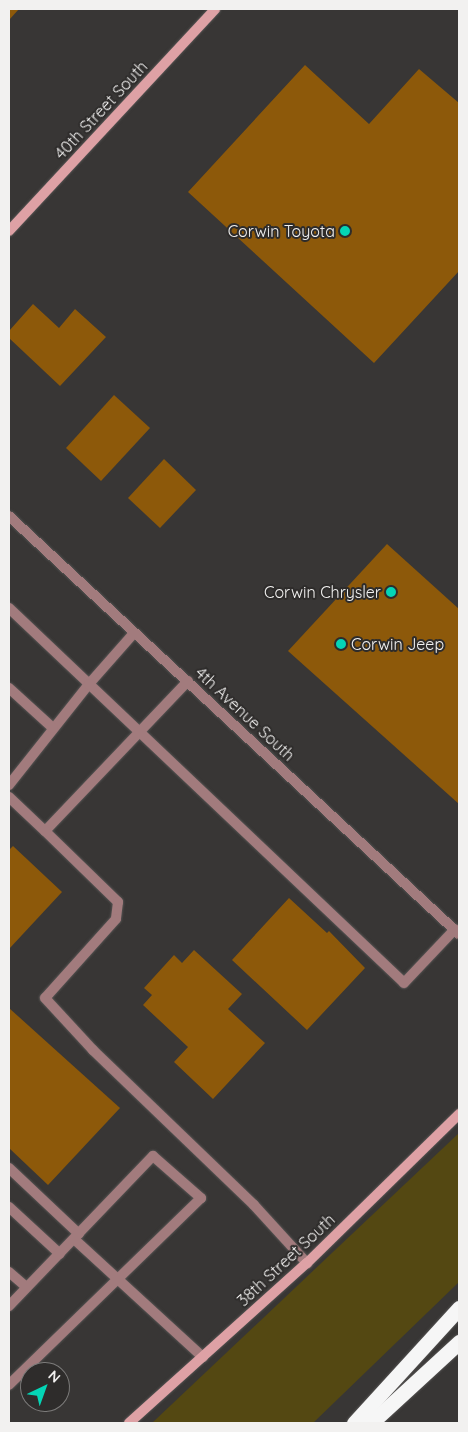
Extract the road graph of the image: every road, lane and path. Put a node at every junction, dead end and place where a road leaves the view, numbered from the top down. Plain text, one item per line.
1 (215, 9) edge
2 (9, 231) edge
3 (9, 516) edge
4 (9, 608) edge
5 (134, 633) junction
6 (188, 681) junction
7 (88, 684) junction
8 (9, 688) edge
9 (53, 728) junction
10 (140, 733) junction
11 (9, 785) edge
12 (9, 797) edge
13 (45, 831) junction
14 (457, 932) edge
15 (459, 1114) edge
16 (9, 1168) edge
17 (9, 1207) edge
18 (76, 1236) junction
19 (60, 1254) junction
20 (306, 1263) junction
21 (9, 1272) edge
22 (119, 1280) junction
23 (26, 1287) junction
24 (9, 1306) edge
25 (459, 1308) edge
26 (459, 1342) edge
27 (203, 1357) junction
28 (9, 1385) edge
29 (129, 1423) edge
30 (354, 1423) edge
31 (371, 1423) edge

1 - 2 street, 40th Street South
3 - 5 street, 4th Avenue South
4 - 7 street
5 - 6 street, 4th Avenue South
5 - 7 street
6 - 10 street
6 - 14 street, 4th Avenue South
7 - 9 street
7 - 10 street
8 - 9 street
9 - 11 street
10 - 13 street
10 - 14 street
12 - 13 street
13 - 20 street
15 - 20 street, 38th Street South
16 - 18 street
17 - 19 street
18 - 19 street
18 - 22 street
18 - 22 street
19 - 23 street
20 - 27 street, 38th Street South
21 - 23 street
22 - 27 street
22 - 28 street
23 - 24 street
25 - 30 highway
26 - 31 highway
27 - 29 street, 38th Street South

